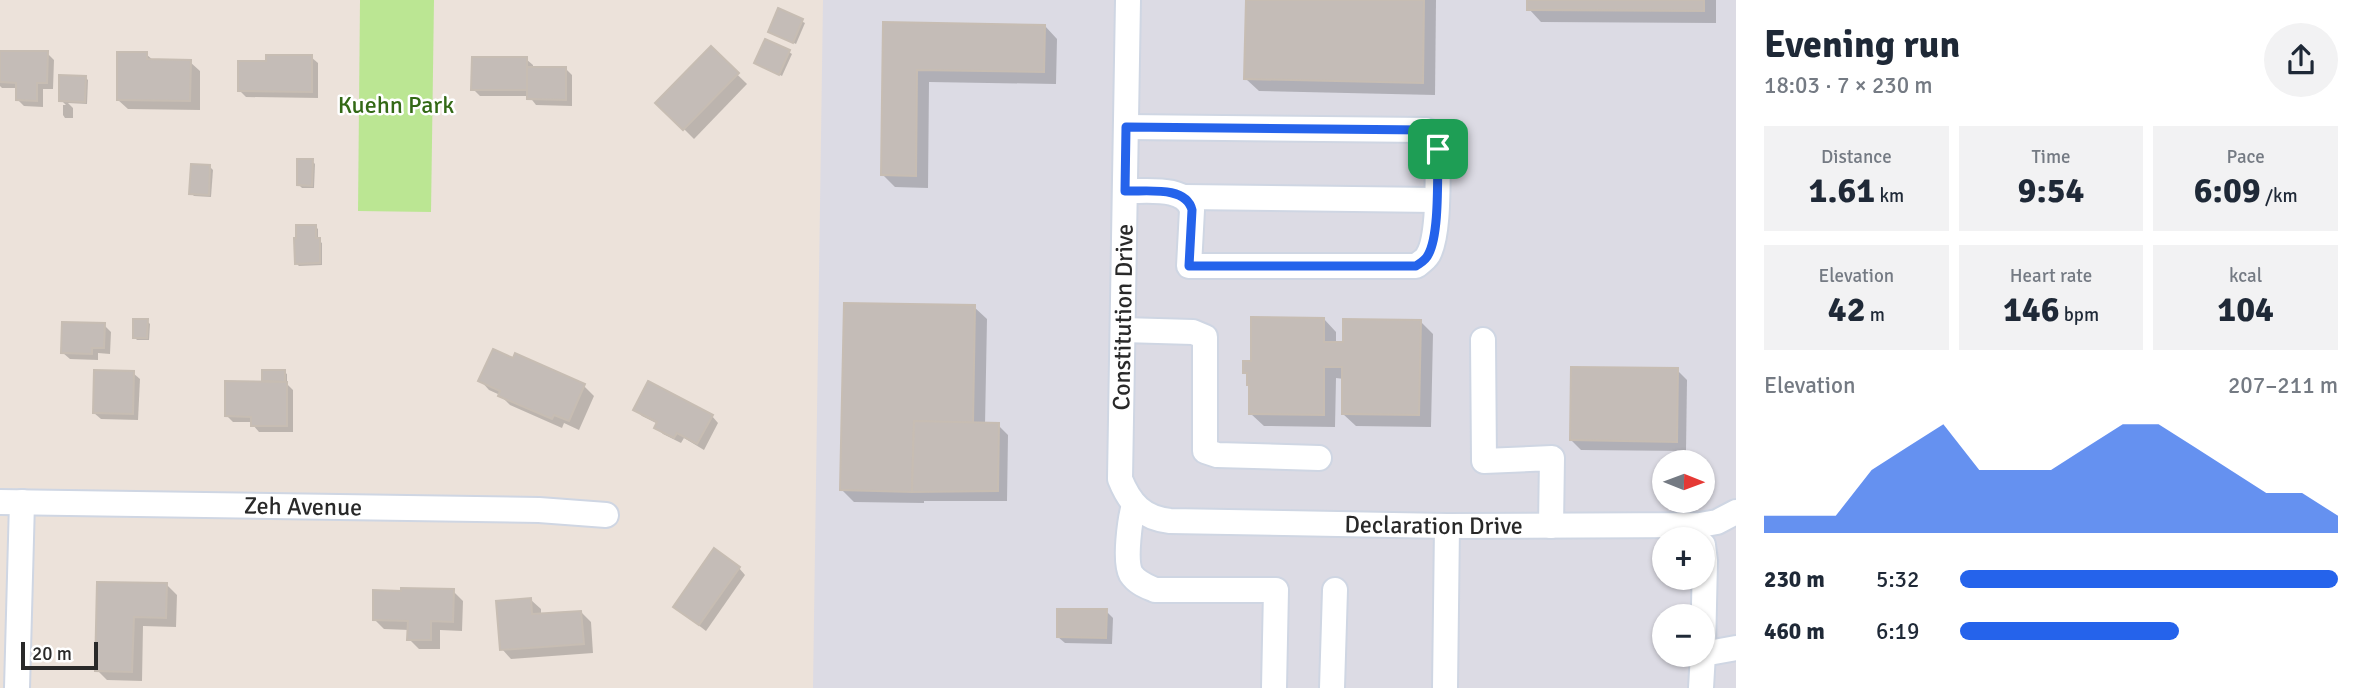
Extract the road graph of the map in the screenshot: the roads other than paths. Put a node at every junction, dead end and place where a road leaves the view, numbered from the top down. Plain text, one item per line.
1 (1128, 0) edge
2 (1126, 127) junction
3 (1125, 191) junction
4 (1184, 197) junction
5 (1436, 200) junction
6 (1123, 330) junction
7 (1483, 340) dead end
8 (1319, 458) dead end
9 (11, 502) edge
10 (1134, 505) junction
11 (1736, 512) edge
12 (606, 515) dead end
13 (1447, 526) junction
14 (1551, 526) junction
15 (1712, 527) edge
16 (1652, 533) edge
17 (1335, 590) dead end
18 (1736, 648) edge
19 (1715, 651) edge
20 (1702, 667) edge
21 (17, 688) edge
22 (1274, 688) edge
23 (1332, 688) edge
24 (1445, 688) edge
25 (1700, 688) edge

1 - 2 street, Constitution Drive
2 - 3 street, Constitution Drive
2 - 5 street
3 - 4 street
3 - 6 street, Constitution Drive
4 - 5 street
4 - 5 street
6 - 8 street
6 - 10 street, Constitution Drive
7 - 14 street
9 - 12 street, Zeh Avenue
9 - 21 street
10 - 13 street, Declaration Drive
10 - 22 street
11 - 15 street, Declaration Drive
13 - 14 street, Declaration Drive
13 - 24 street
14 - 16 street, Declaration Drive
17 - 23 street
18 - 19 street
20 - 25 street

